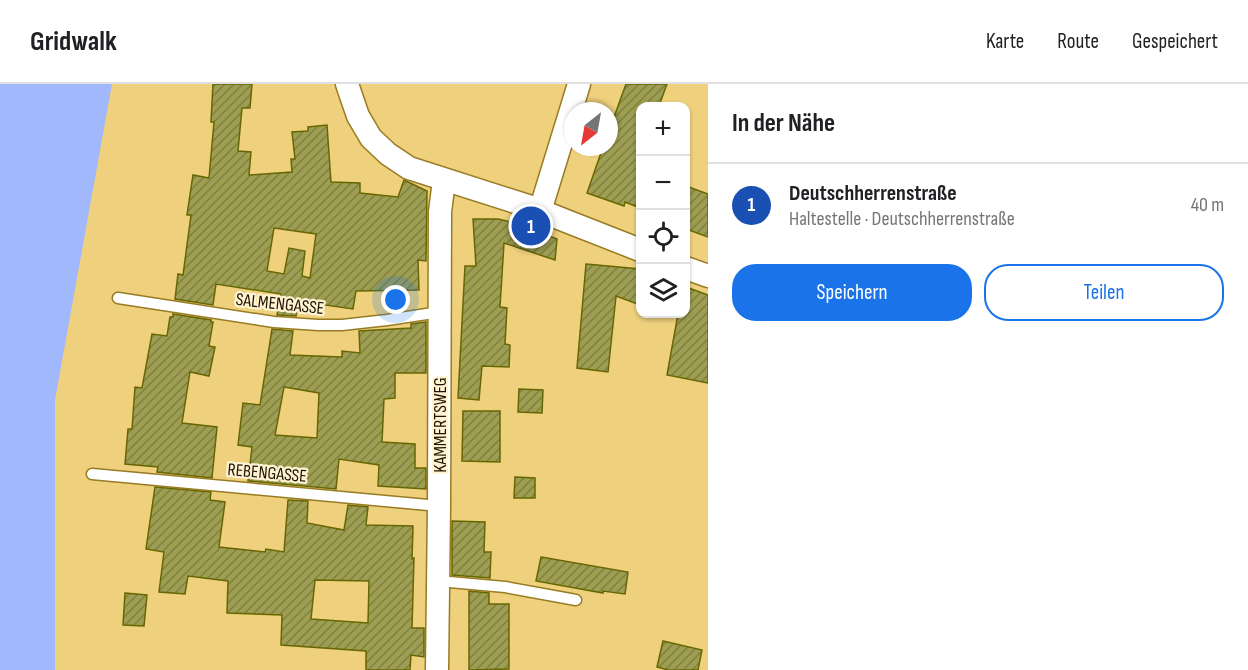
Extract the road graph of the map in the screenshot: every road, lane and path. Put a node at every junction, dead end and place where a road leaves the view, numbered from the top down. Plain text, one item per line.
1 (347, 84) edge
2 (579, 84) edge
3 (444, 180) junction
4 (540, 211) junction
5 (636, 248) edge
6 (690, 269) edge
7 (708, 276) edge
8 (118, 298) dead end
9 (440, 312) junction
10 (92, 474) dead end
11 (439, 506) junction
12 (438, 582) junction
13 (576, 600) dead end
14 (437, 670) edge

1 - 3 street
2 - 4 street
3 - 4 street
3 - 9 street, KAMMERTSWEG
4 - 5 street
6 - 7 street
8 - 9 lane, SALMENGASSE
9 - 11 street, KAMMERTSWEG
10 - 11 lane, REBENGASSE
11 - 12 street, KAMMERTSWEG
12 - 13 lane
12 - 14 street, KAMMERTSWEG

